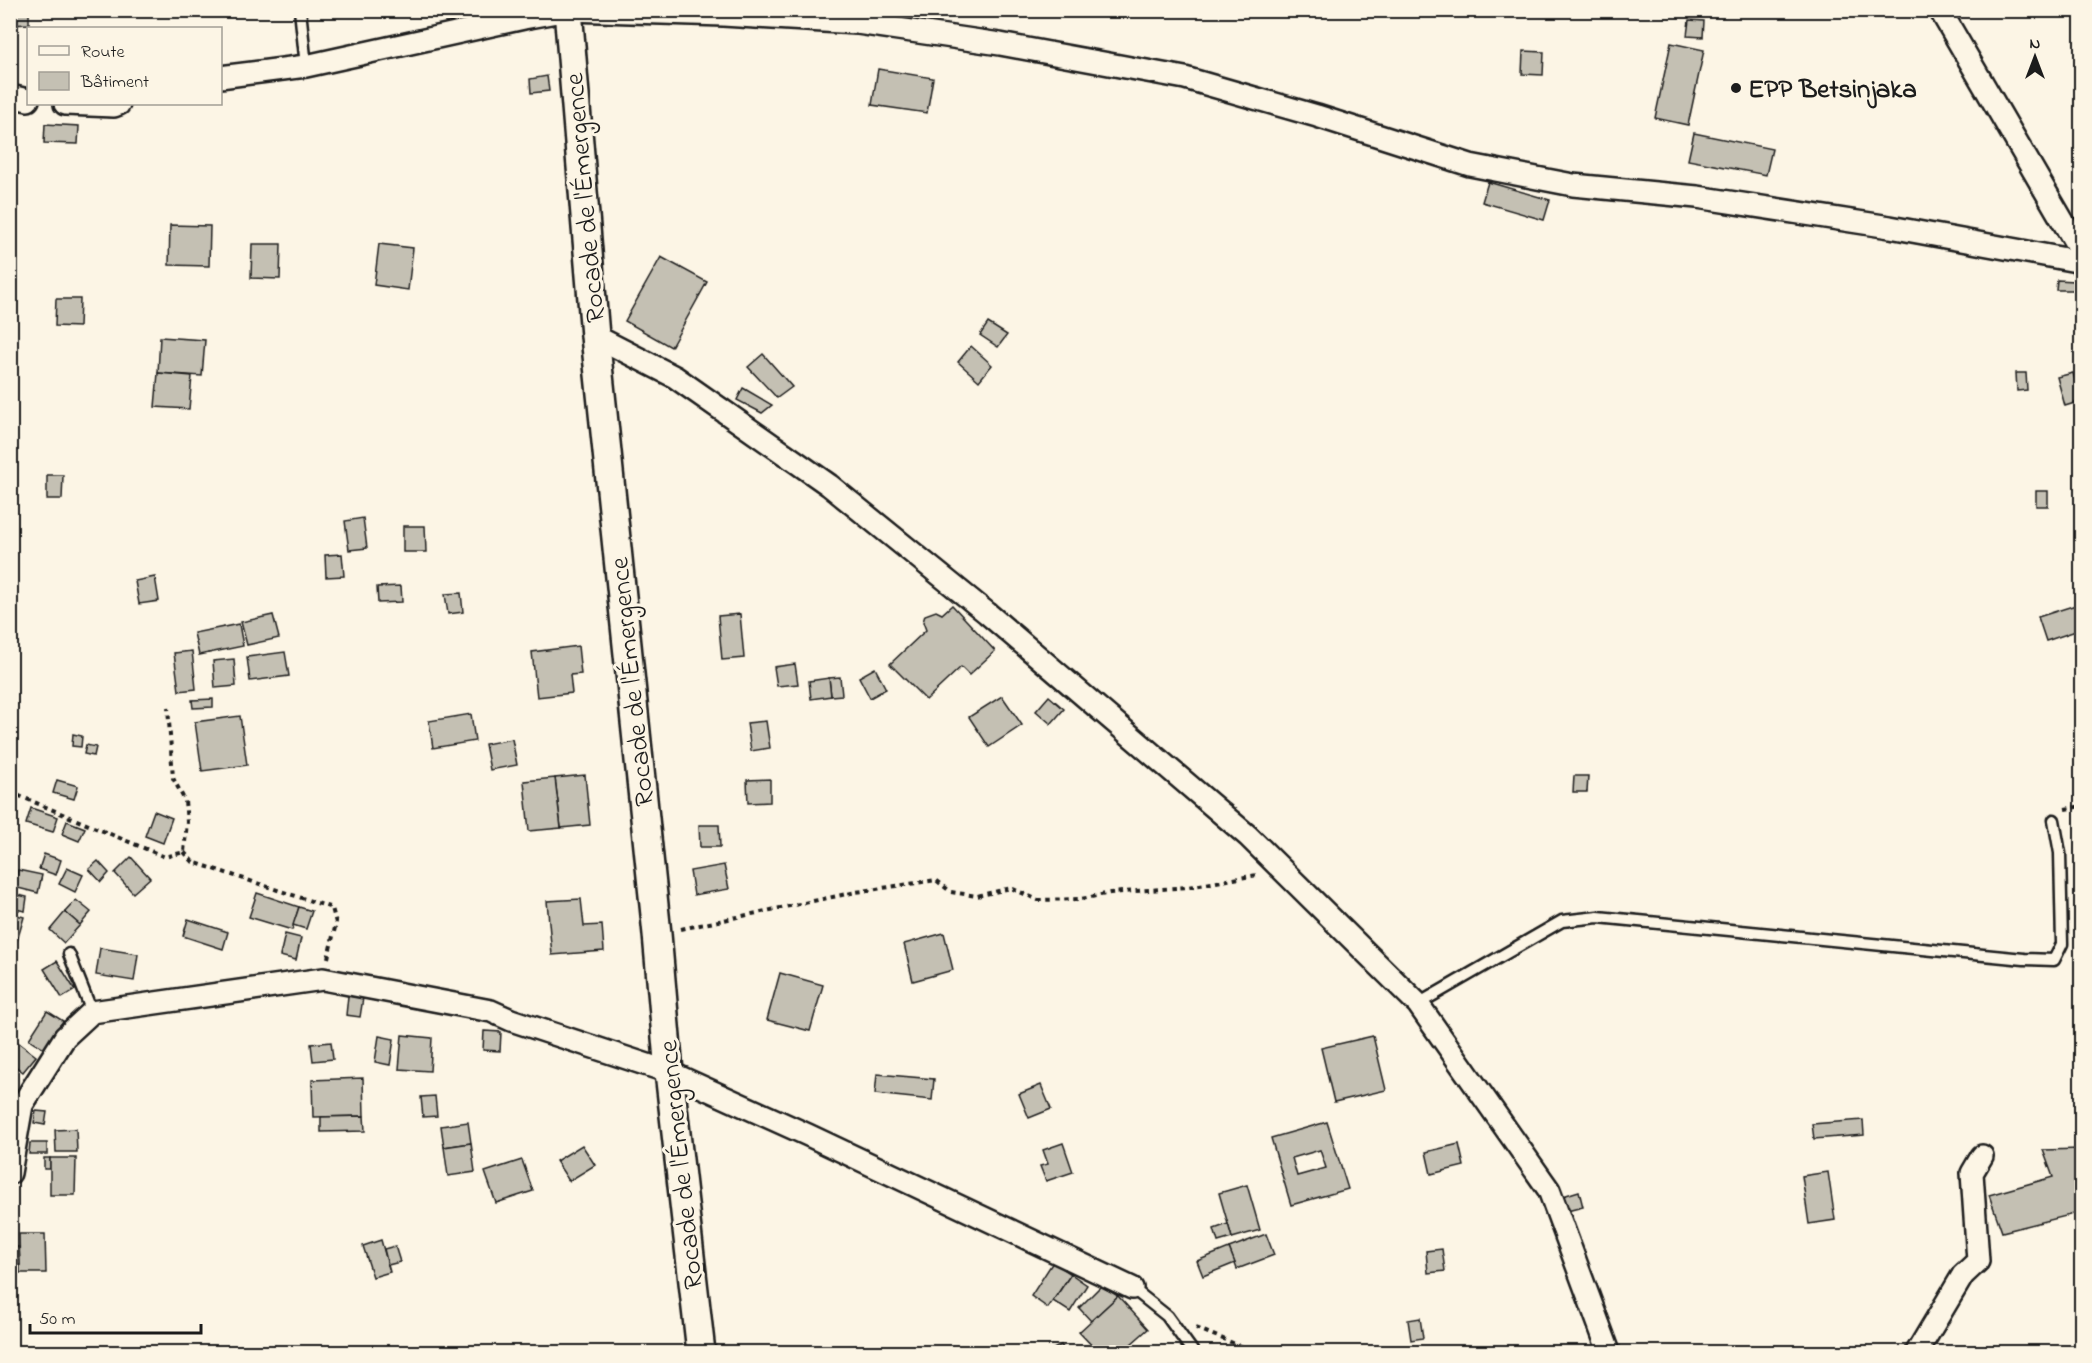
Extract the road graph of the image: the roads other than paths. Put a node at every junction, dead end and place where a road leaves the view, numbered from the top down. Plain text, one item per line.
1 (300, 10) edge
2 (568, 10) edge
3 (1940, 10) edge
4 (306, 66) junction
5 (222, 77) edge
6 (10, 96) edge
7 (27, 100) edge
8 (90, 105) edge
9 (116, 105) edge
10 (2082, 254) edge
11 (2082, 262) edge
12 (595, 336) junction
13 (2054, 820) dead end
14 (69, 954) dead end
15 (1418, 1004) junction
16 (92, 1012) junction
17 (669, 1072) junction
18 (1982, 1156) dead end
19 (10, 1173) edge
20 (1132, 1288) joint
21 (701, 1353) edge
22 (1193, 1353) edge
23 (1609, 1353) edge
24 (1917, 1353) edge

1 - 4 lane
2 - 4 street
2 - 11 street
2 - 12 street, Rocade de l'Émergence
3 - 10 street
4 - 5 street
6 - 7 street
8 - 9 street
12 - 15 street
12 - 17 street, Rocade de l'Émergence
13 - 15 lane
14 - 16 lane
15 - 23 street
16 - 17 street
16 - 19 street
17 - 20 street
17 - 21 street, Rocade de l'Émergence
18 - 24 street
20 - 22 lane

